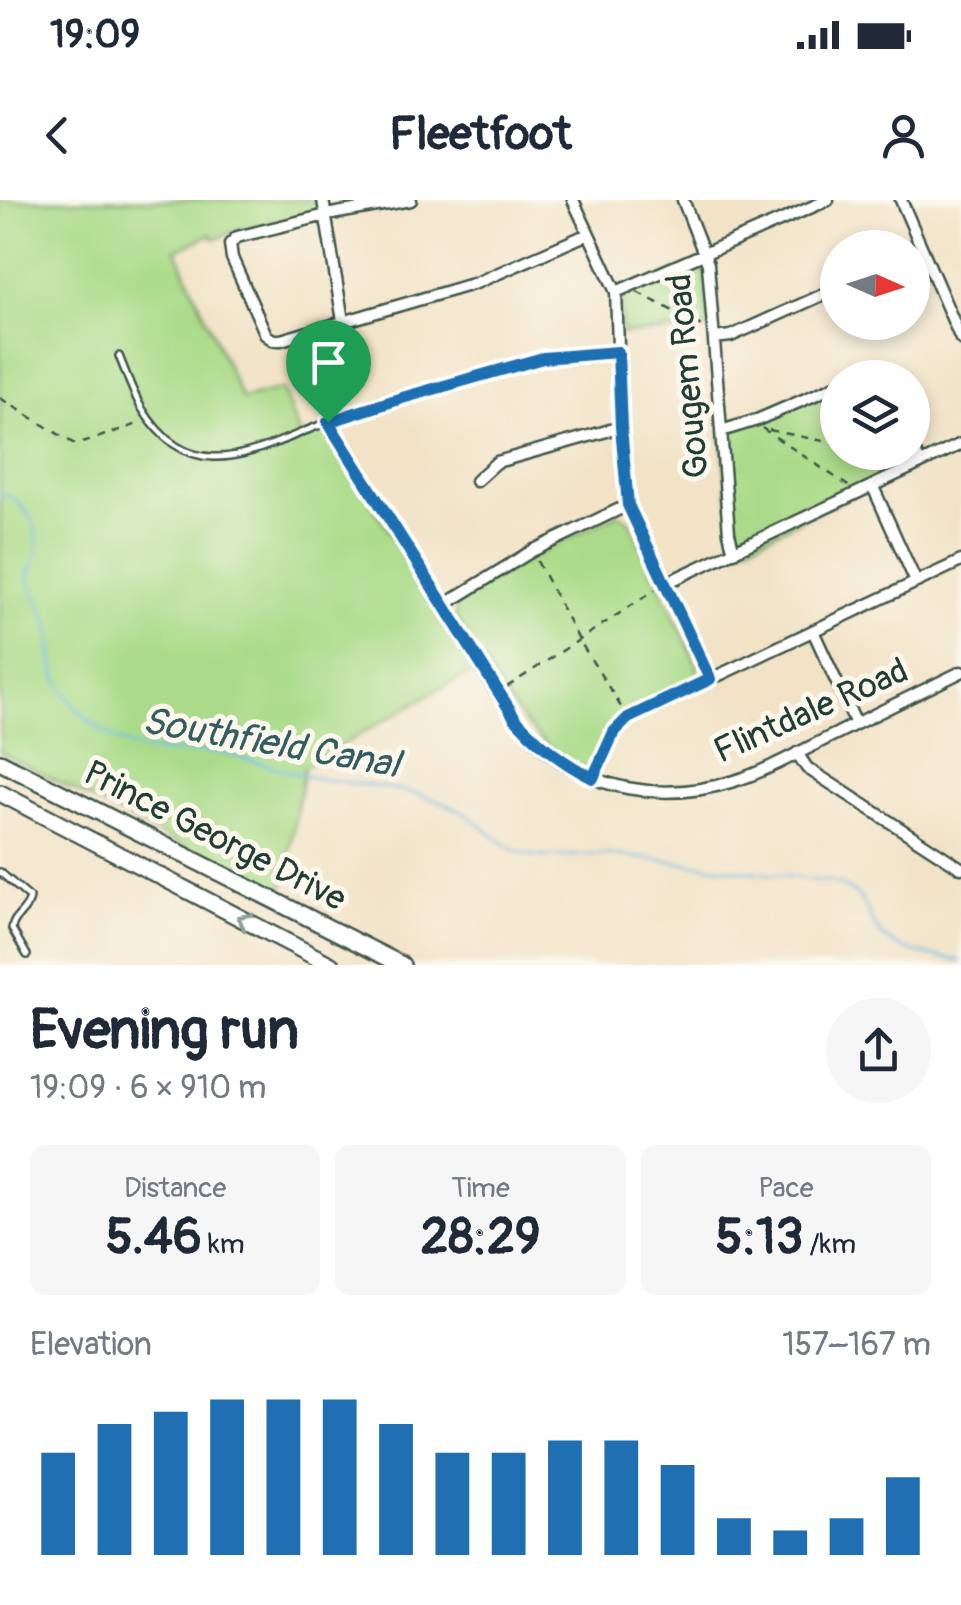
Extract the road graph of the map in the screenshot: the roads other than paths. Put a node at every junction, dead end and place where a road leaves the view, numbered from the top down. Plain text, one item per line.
1 (323, 200) edge
2 (411, 200) edge
3 (573, 200) edge
4 (682, 200) edge
5 (792, 200) edge
6 (828, 200) edge
7 (901, 200) edge
8 (798, 214) junction
9 (326, 215) junction
10 (910, 230) edge
11 (588, 234) junction
12 (706, 254) junction
13 (930, 278) edge
14 (616, 292) junction
15 (820, 296) edge
16 (343, 321) junction
17 (714, 338) junction
18 (961, 339) edge
19 (618, 352) junction
20 (119, 356) dead end
21 (820, 393) edge
22 (328, 422) junction
23 (621, 427) junction
24 (721, 430) junction
25 (961, 444) edge
26 (930, 459) edge
27 (908, 470) edge
28 (476, 481) dead end
29 (873, 487) junction
30 (628, 505) junction
31 (734, 552) junction
32 (961, 561) edge
33 (916, 582) junction
34 (664, 584) junction
35 (444, 605) junction
36 (813, 631) junction
37 (961, 672) edge
38 (710, 679) junction
39 (856, 724) junction
40 (797, 753) junction
41 (0, 762) edge
42 (593, 778) junction
43 (0, 793) edge
44 (961, 868) edge
45 (0, 872) edge
46 (28, 954) dead end
47 (331, 965) edge
48 (402, 965) edge

1 - 9 street
2 - 9 street
3 - 11 street
4 - 12 street, Gougem Road
5 - 8 street
6 - 8 street
7 - 10 street
8 - 12 street
9 - 16 street
9 - 16 street
11 - 14 street
11 - 16 street
12 - 14 street
12 - 17 street, Gougem Road
13 - 18 street
14 - 19 street
15 - 17 street
17 - 24 street, Gougem Road
19 - 22 street
19 - 23 street
20 - 22 lane
21 - 24 street
22 - 35 street, Flintdale Road
23 - 28 street
23 - 30 street
24 - 31 street, Gougem Road
25 - 26 street
27 - 29 street
29 - 31 street
29 - 33 street
30 - 34 street
30 - 35 street
31 - 34 street
32 - 33 street
33 - 36 street
34 - 38 street
35 - 42 street, Flintdale Road
36 - 38 street
36 - 39 street
37 - 39 street, Flintdale Road
38 - 42 street
39 - 40 street, Flintdale Road
40 - 42 street, Flintdale Road
40 - 44 street
41 - 48 main road, Prince George Drive
47 -> 43 main road, Prince George Drive
45 - 46 lane

